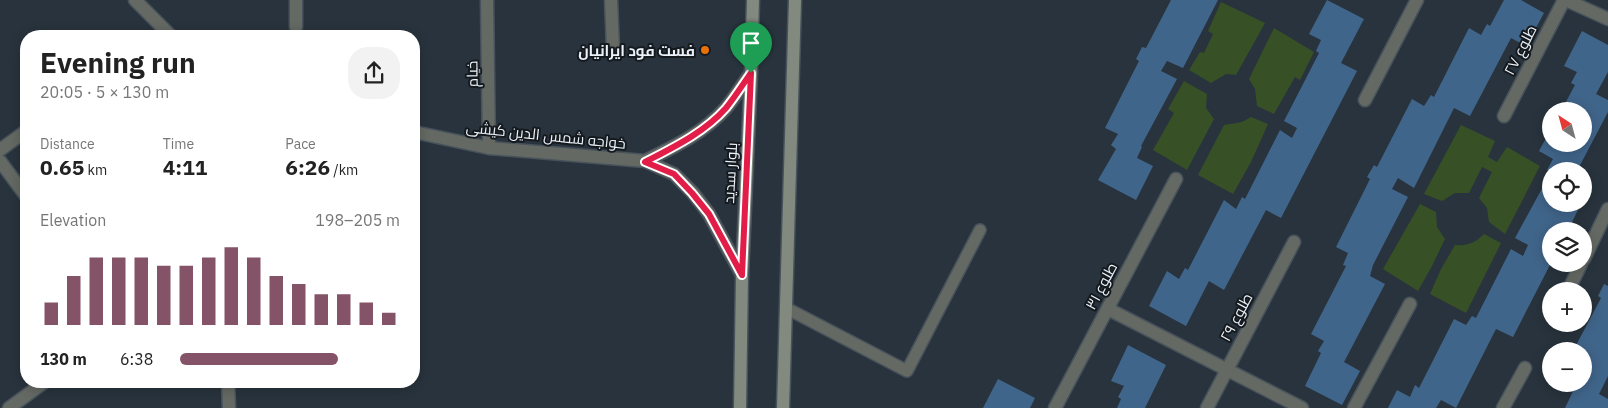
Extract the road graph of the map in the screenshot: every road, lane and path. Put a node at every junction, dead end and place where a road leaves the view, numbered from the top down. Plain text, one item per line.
1 (135, 0) edge
2 (296, 0) edge
3 (487, 0) edge
4 (612, 0) edge
5 (753, 0) edge
6 (795, 0) edge
7 (1418, 0) edge
8 (1565, 0) edge
9 (1608, 19) edge
10 (296, 27) dead end
11 (165, 30) edge
12 (613, 48) dead end
13 (751, 73) junction
14 (1365, 100) dead end
15 (1504, 116) dead end
16 (420, 133) edge
17 (20, 135) edge
18 (489, 148) junction
19 (0, 150) edge
20 (0, 160) edge
21 (645, 162) junction
22 (1176, 179) dead end
23 (20, 188) edge
24 (1608, 209) edge
25 (980, 230) dead end
26 (1294, 242) dead end
27 (1592, 242) edge
28 (742, 275) junction
29 (1410, 304) dead end
30 (786, 308) junction
31 (1108, 308) junction
32 (1227, 368) junction
33 (1525, 368) dead end
34 (36, 388) edge
35 (228, 388) edge
36 (9, 408) edge
37 (229, 408) edge
38 (740, 408) edge
39 (783, 408) edge
40 (1056, 408) edge
41 (1206, 408) edge
42 (1302, 408) edge
43 (1354, 408) edge
44 (1504, 408) edge

1 - 11 street
2 - 10 street
3 - 18 street, خیام
4 - 12 street
5 - 13 main road, بلوار سدید
6 - 30 main road
7 - 14 street
8 - 9 street
8 - 15 street, طلوع ۲۷
13 - 21 street, خواجه شمس الدين كيشی
13 - 28 main road, بلوار سدید
16 - 18 street, خواجه شمس الدين كيشی
17 - 19 street
18 - 21 street, خواجه شمس الدين كيشی
20 - 23 street
21 - 28 street, خواجه شمس الدين كيشی
22 - 31 street, طلوع ۳۱
24 - 27 street
25 - 30 lane
26 - 32 street, طلوع ۲۹
28 - 38 main road, بلوار سدید
29 - 43 street
30 - 39 main road
31 - 32 street
31 - 40 street, طلوع ۳۱
32 - 41 street, طلوع ۲۹
32 - 42 street
33 - 44 street
34 - 36 street
35 - 37 street

